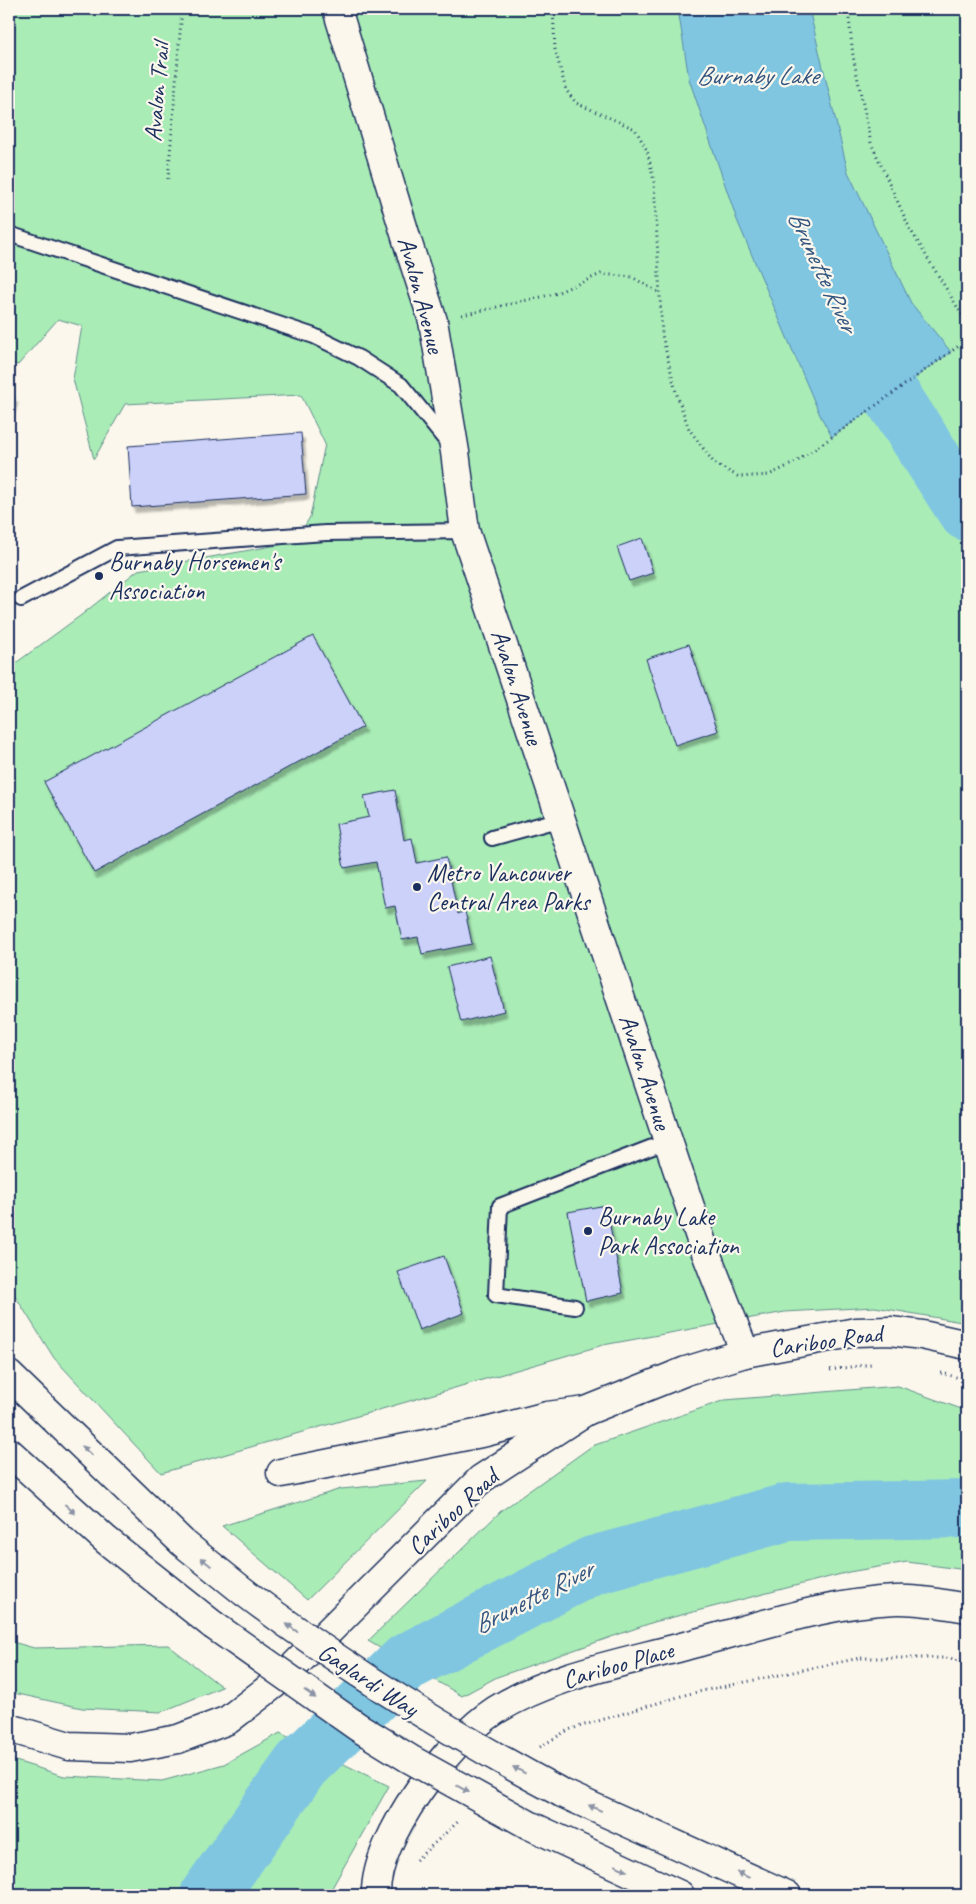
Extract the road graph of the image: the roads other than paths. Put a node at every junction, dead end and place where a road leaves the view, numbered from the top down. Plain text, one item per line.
1 (337, 9) edge
2 (9, 234) edge
3 (455, 452) junction
4 (465, 531) junction
5 (21, 599) dead end
6 (561, 819) junction
7 (492, 838) dead end
8 (668, 1140) junction
9 (575, 1307) dead end
10 (967, 1345) edge
11 (745, 1353) junction
12 (9, 1375) edge
13 (586, 1411) junction
14 (9, 1452) edge
15 (281, 1473) dead end
16 (967, 1608) edge
17 (9, 1728) edge
18 (376, 1888) edge
19 (680, 1895) edge
20 (787, 1895) edge

1 - 3 street, Avalon Avenue
2 - 3 lane
3 - 4 street, Avalon Avenue
4 - 5 lane
4 - 6 street, Avalon Avenue
6 - 7 lane
6 - 8 street, Avalon Avenue
8 - 9 lane
8 - 11 street, Avalon Avenue
10 - 11 street, Cariboo Road
11 - 13 street, Cariboo Road
20 -> 12 street, Gaglardi Way, bridge
13 - 15 street
13 - 17 street, Cariboo Road
14 -> 19 street, Gaglardi Way, bridge
16 - 18 street, Cariboo Place

